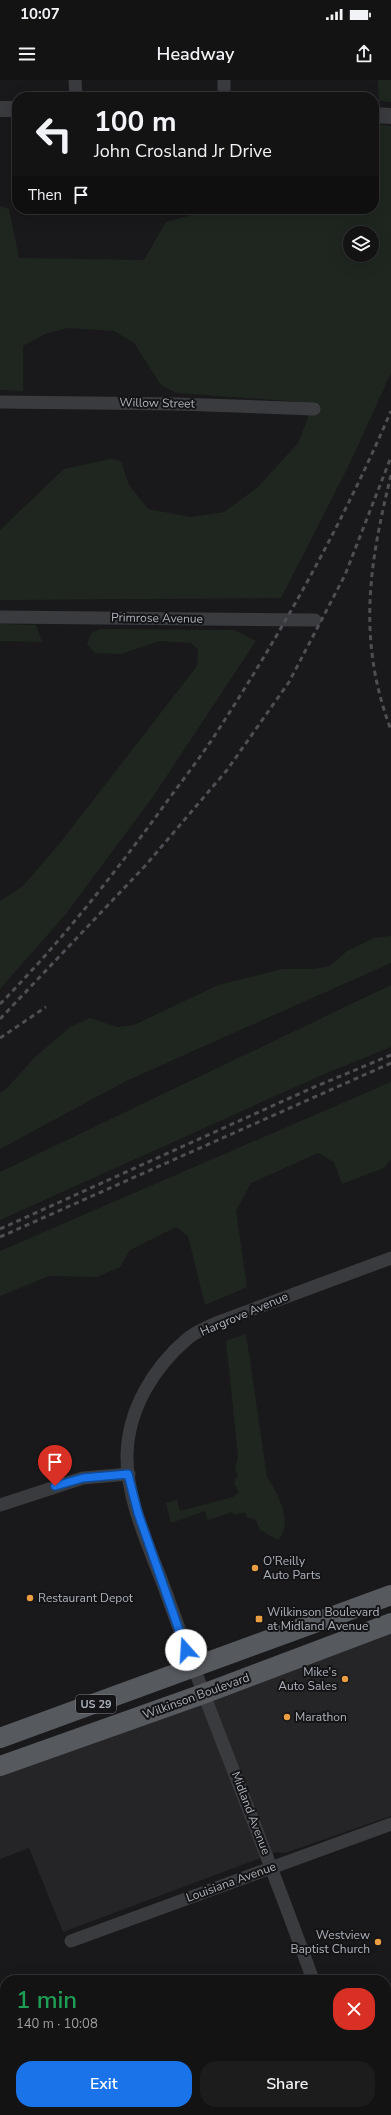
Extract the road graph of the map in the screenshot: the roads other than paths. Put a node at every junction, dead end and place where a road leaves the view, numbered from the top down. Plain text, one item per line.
1 (75, 80) edge
2 (224, 80) edge
3 (76, 92) edge
4 (224, 92) edge
5 (0, 109) edge
6 (12, 109) edge
7 (379, 115) edge
8 (391, 116) edge
9 (0, 402) edge
10 (314, 409) dead end
11 (0, 617) edge
12 (314, 620) dead end
13 (391, 1258) edge
14 (128, 1474) junction
15 (0, 1505) edge
16 (391, 1595) edge
17 (391, 1623) edge
18 (193, 1669) junction
19 (203, 1694) junction
20 (0, 1738) edge
21 (0, 1766) edge
22 (391, 1824) edge
23 (271, 1867) junction
24 (71, 1941) dead end
25 (311, 1975) edge

1 - 3 street
2 - 4 street
5 - 6 street
7 - 8 street
9 - 10 street, Willow Street
11 - 12 street, Primrose Avenue
13 - 14 street, Hargrove Avenue
14 - 15 street
14 - 18 street, Hargrove Avenue
16 - 18 main road, US 29
17 - 19 main road, Wilkinson Boulevard / US 29
18 - 19 street, Midland Avenue
18 - 20 main road, US 29
19 - 21 main road, Wilkinson Boulevard / US 29
19 - 23 street, Midland Avenue
22 - 23 street, Louisiana Avenue
23 - 24 street, Louisiana Avenue
23 - 25 street, Midland Avenue

